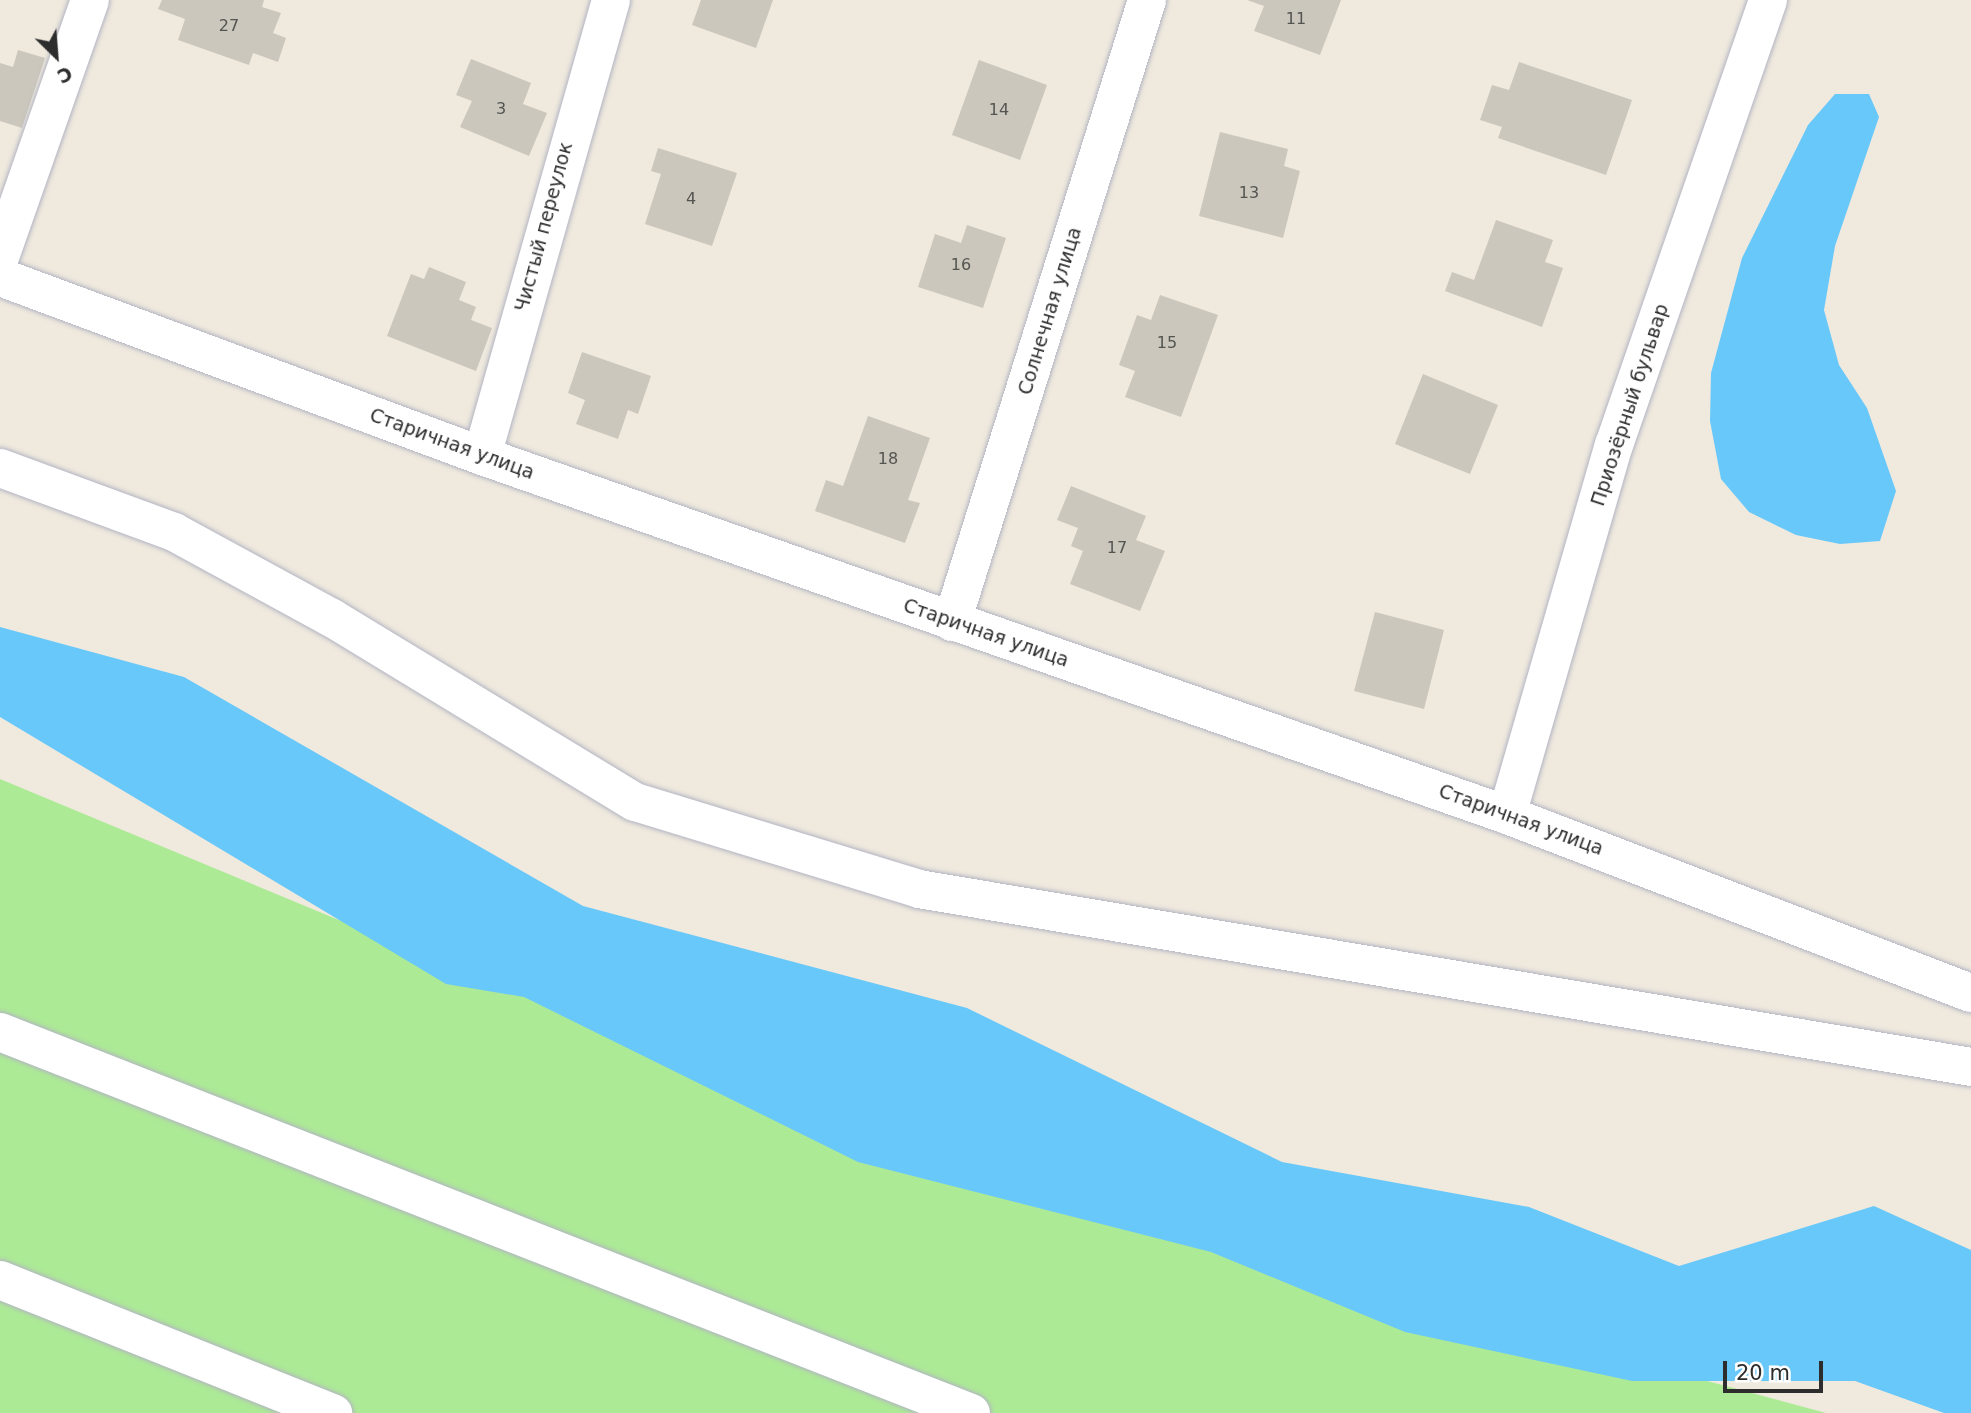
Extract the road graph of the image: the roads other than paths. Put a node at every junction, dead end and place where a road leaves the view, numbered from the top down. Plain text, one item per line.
1 (90, 0) edge
2 (611, 0) edge
3 (1147, 0) edge
4 (1768, 0) edge
5 (0, 257) edge
6 (0, 277) edge
7 (482, 456) junction
8 (0, 468) edge
9 (952, 622) junction
10 (1507, 815) junction
11 (1971, 993) edge
12 (0, 1032) edge
13 (1971, 1067) edge
14 (0, 1280) edge
15 (333, 1413) edge
16 (971, 1413) edge

1 - 5 street
2 - 7 street, Чистый переулок
3 - 9 street, Солнечная улица
4 - 10 street, Приозёрный бульвар
6 - 7 street, Старичная улица
7 - 9 street, Старичная улица
8 - 13 street
9 - 10 street, Старичная улица
10 - 11 street, Старичная улица
12 - 16 street
14 - 15 street

